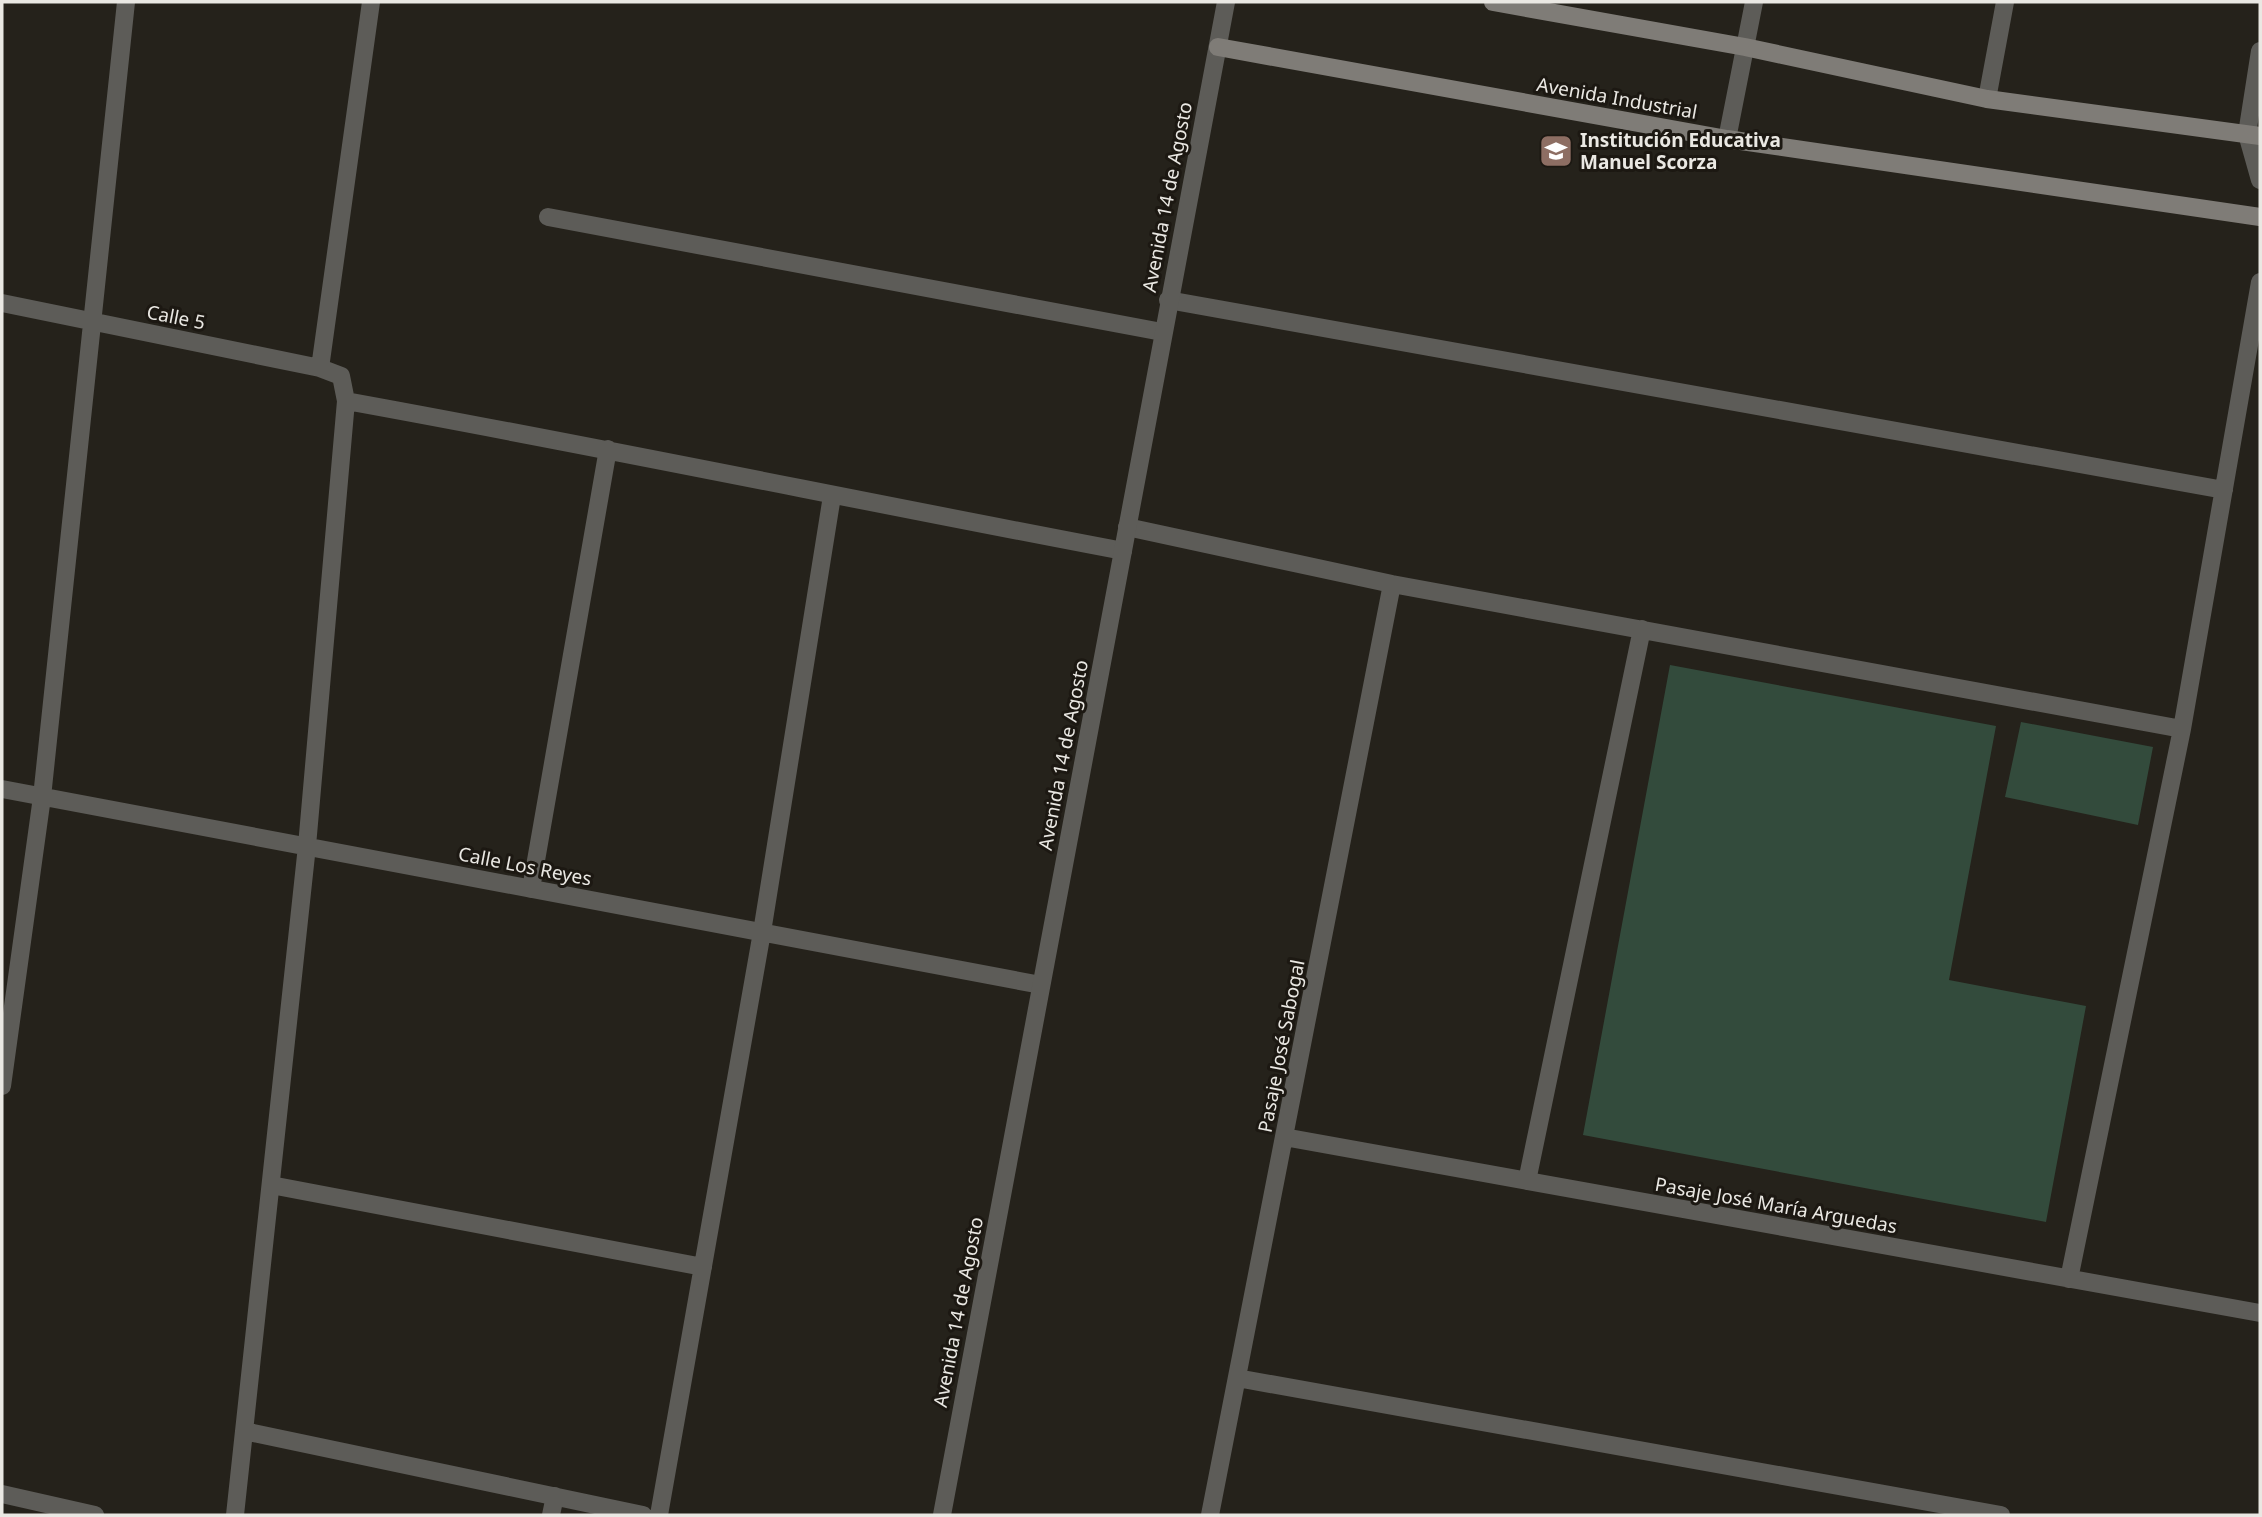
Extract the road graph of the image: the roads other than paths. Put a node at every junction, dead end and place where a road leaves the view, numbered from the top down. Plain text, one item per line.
1 (126, 2) edge
2 (371, 2) edge
3 (1226, 2) edge
4 (1496, 2) edge
5 (1754, 2) edge
6 (2006, 2) edge
7 (1218, 47) junction
8 (1745, 47) junction
9 (2260, 51) edge
10 (1987, 99) junction
11 (2254, 135) edge
12 (1727, 139) junction
13 (2260, 180) edge
14 (2260, 217) edge
15 (548, 218) dead end
16 (2260, 282) edge
17 (1168, 300) junction
18 (2, 303) edge
19 (91, 321) junction
20 (1162, 331) junction
21 (320, 368) junction
22 (346, 401) junction
23 (608, 449) junction
24 (2224, 490) junction
25 (832, 496) junction
26 (1127, 527) junction
27 (1122, 551) junction
28 (1392, 584) junction
29 (1642, 629) junction
30 (2182, 729) junction
31 (2, 789) edge
32 (42, 797) junction
33 (307, 846) junction
34 (530, 889) junction
35 (762, 932) junction
36 (1041, 985) junction
37 (3, 1076) edge
38 (1284, 1137) junction
39 (1527, 1181) junction
40 (271, 1185) junction
41 (703, 1267) junction
42 (2069, 1279) junction
43 (2260, 1313) edge
44 (1237, 1378) junction
45 (244, 1431) junction
46 (2, 1494) edge
47 (555, 1496) junction
48 (95, 1515) edge
49 (236, 1515) edge
50 (551, 1515) edge
51 (643, 1515) edge
52 (659, 1515) edge
53 (942, 1515) edge
54 (1210, 1515) edge
55 (2001, 1515) edge

1 - 19 street
2 - 21 street
3 - 7 street, Avenida 14 de Agosto
4 - 8 main road
5 - 8 street
6 - 10 street
7 - 12 main road, Avenida Industrial
7 - 17 street, Avenida 14 de Agosto
8 - 10 main road
8 - 12 street
9 - 11 street
10 - 11 main road
11 - 13 street
12 - 14 main road, Avenida Industrial
15 - 20 street
16 - 24 street
17 - 20 street, Avenida 14 de Agosto
17 - 24 street
18 - 19 street, Calle 5
19 - 21 street, Calle 5
19 - 32 street
20 - 26 street, Avenida 14 de Agosto
21 - 22 street, Calle 5
22 - 23 street
22 - 33 street
23 - 25 street
23 - 34 street
24 - 30 street
25 - 27 street
25 - 35 street
26 - 27 street, Avenida 14 de Agosto
26 - 28 street
27 - 36 street, Avenida 14 de Agosto
28 - 29 street
28 - 38 street, Pasaje José Sabogal
29 - 30 street
29 - 39 street
30 - 42 street
31 - 32 street, Calle Los Reyes
32 - 33 street, Calle Los Reyes
32 - 37 street
33 - 34 street, Calle Los Reyes
33 - 40 street
34 - 35 street, Calle Los Reyes
35 - 36 street, Calle Los Reyes
35 - 41 street
36 - 53 street, Avenida 14 de Agosto
38 - 39 street, Pasaje José María Arguedas
38 - 44 street, Pasaje José Sabogal
39 - 42 street, Pasaje José María Arguedas
40 - 41 street
40 - 45 street
41 - 52 street
42 - 43 street, Pasaje José María Arguedas
44 - 54 street, Pasaje José Sabogal
44 - 55 street
45 - 47 street
45 - 49 street
46 - 48 street
47 - 50 street
47 - 51 street

